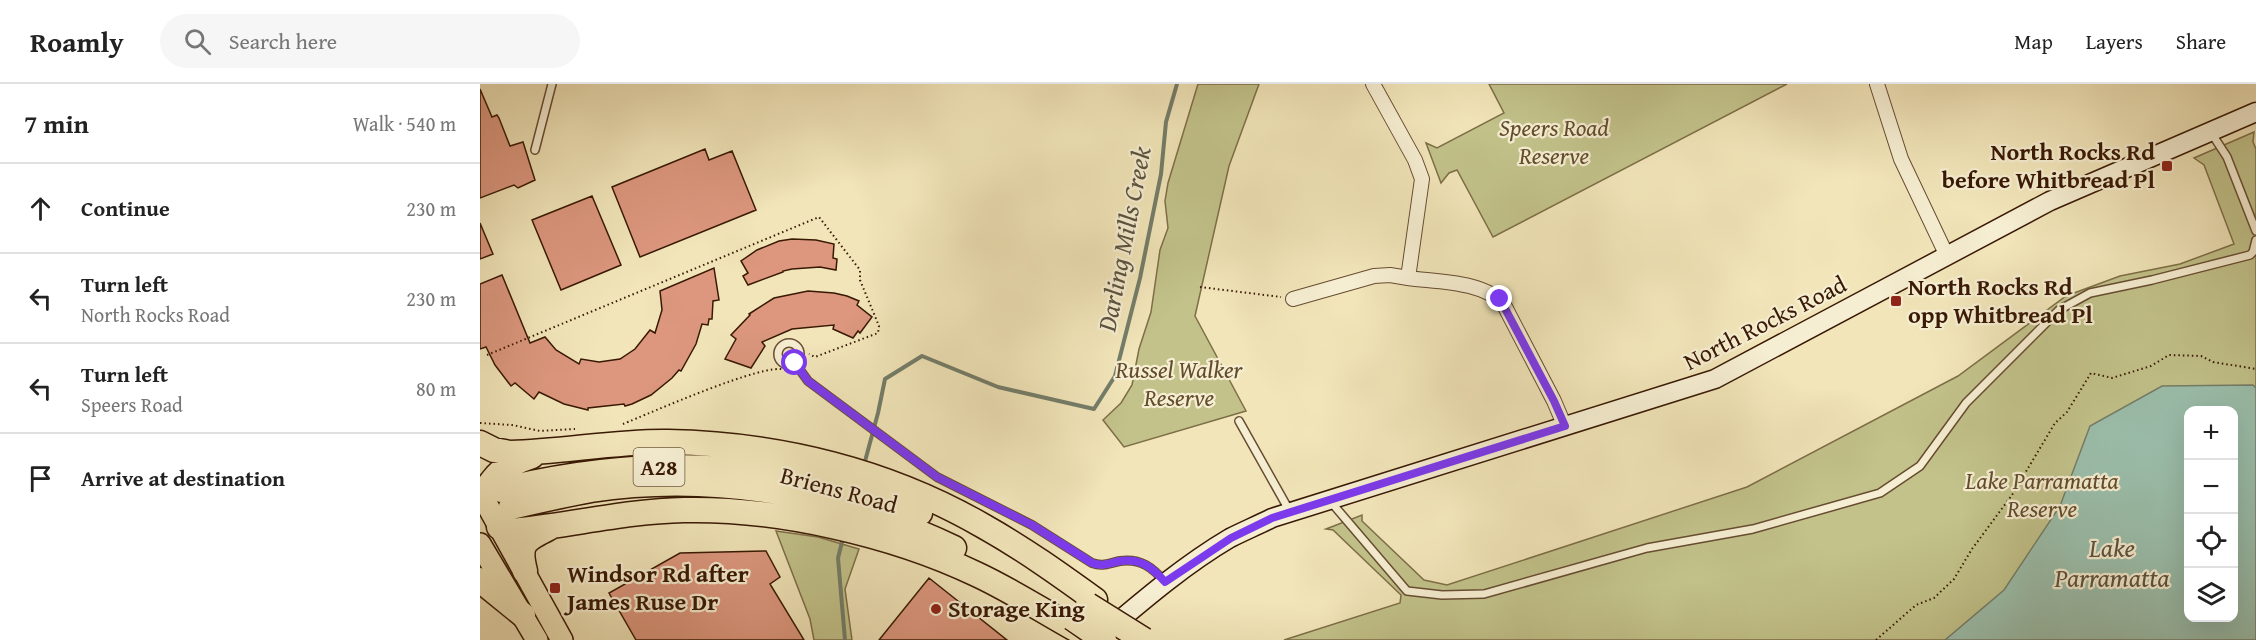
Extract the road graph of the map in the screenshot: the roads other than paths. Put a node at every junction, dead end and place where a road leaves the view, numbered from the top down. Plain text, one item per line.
1 (552, 84) edge
2 (1373, 84) edge
3 (1876, 84) edge
4 (2256, 112) edge
5 (2211, 131) junction
6 (535, 150) dead end
7 (2256, 231) edge
8 (2256, 240) edge
9 (1947, 256) junction
10 (1408, 278) junction
11 (1293, 299) road end
12 (795, 363) dead end
13 (1239, 421) dead end
14 (1565, 426) junction
15 (480, 443) edge
16 (551, 450) junction
17 (817, 480) junction
18 (1329, 499) junction
19 (888, 511) junction
20 (1290, 512) junction
21 (488, 518) edge
22 (551, 527) junction
23 (525, 571) junction
24 (480, 580) edge
25 (1165, 582) junction
26 (1080, 612) junction
27 (523, 615) junction
28 (537, 640) edge
29 (562, 640) edge
30 (1096, 640) edge
31 (1104, 640) edge
32 (1144, 640) edge

1 - 6 lane
2 - 10 street
3 - 9 street
4 - 5 main road, North Rocks Road
5 - 7 lane
5 - 9 main road, North Rocks Road
8 - 18 lane
9 - 14 main road, North Rocks Road
10 - 11 street
10 - 14 street
12 - 25 lane
13 - 20 lane
14 - 18 main road, North Rocks Road
15 - 16 highway
16 - 17 highway
16 - 21 highway
17 - 19 highway, Briens Road / A28
17 - 21 highway, Briens Road / A28
18 - 20 main road, North Rocks Road
19 - 22 highway
19 - 26 highway, A28
19 - 26 highway
20 - 25 main road, North Rocks Road
21 - 22 highway
21 - 23 main road
21 - 27 main road
22 - 23 highway
23 - 29 main road
24 - 27 highway
25 - 30 main road, North Rocks Road
26 - 30 highway
26 - 31 highway, A28, bridge
26 - 32 highway, A28, bridge
27 - 28 main road

